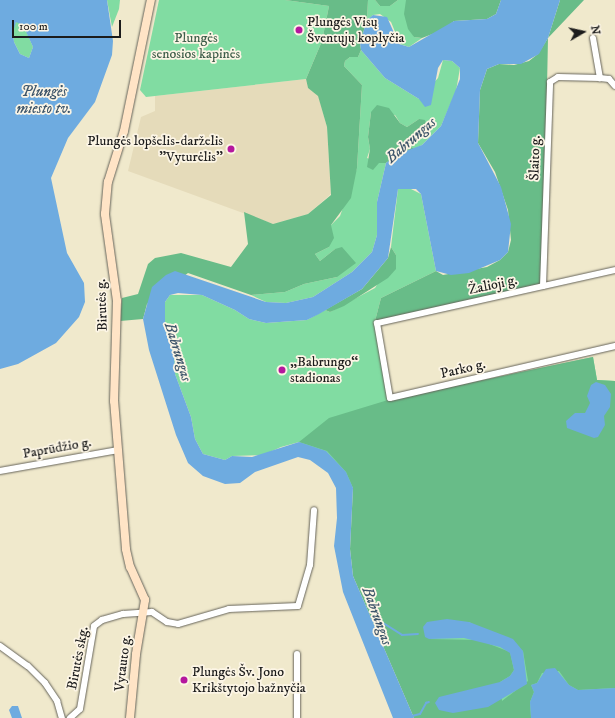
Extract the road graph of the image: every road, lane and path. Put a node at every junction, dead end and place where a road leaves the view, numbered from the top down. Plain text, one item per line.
1 (150, 0) edge
2 (593, 38) dead end
3 (600, 78) junction
4 (615, 86) edge
5 (615, 270) edge
6 (543, 286) junction
7 (377, 323) joint
8 (615, 346) edge
9 (118, 450) junction
10 (0, 471) edge
11 (314, 510) dead end
12 (144, 611) junction
13 (0, 646) edge
14 (297, 654) dead end
15 (62, 718) edge
16 (70, 718) edge
17 (130, 718) edge
18 (297, 718) edge

1 - 9 main road, Birutės g.
2 - 3 street
3 - 4 street
3 - 6 street, Šlaito g.
5 - 6 street, Žalioji g.
6 - 7 street, Žalioji g.
7 - 8 street, Parko g.
9 - 10 street, Paprūdžio g.
9 - 12 main road, Birutės g.
11 - 12 street
12 - 16 street, Birutės skg.
12 - 17 main road, Vytauto g.
13 - 15 street
14 - 18 street

